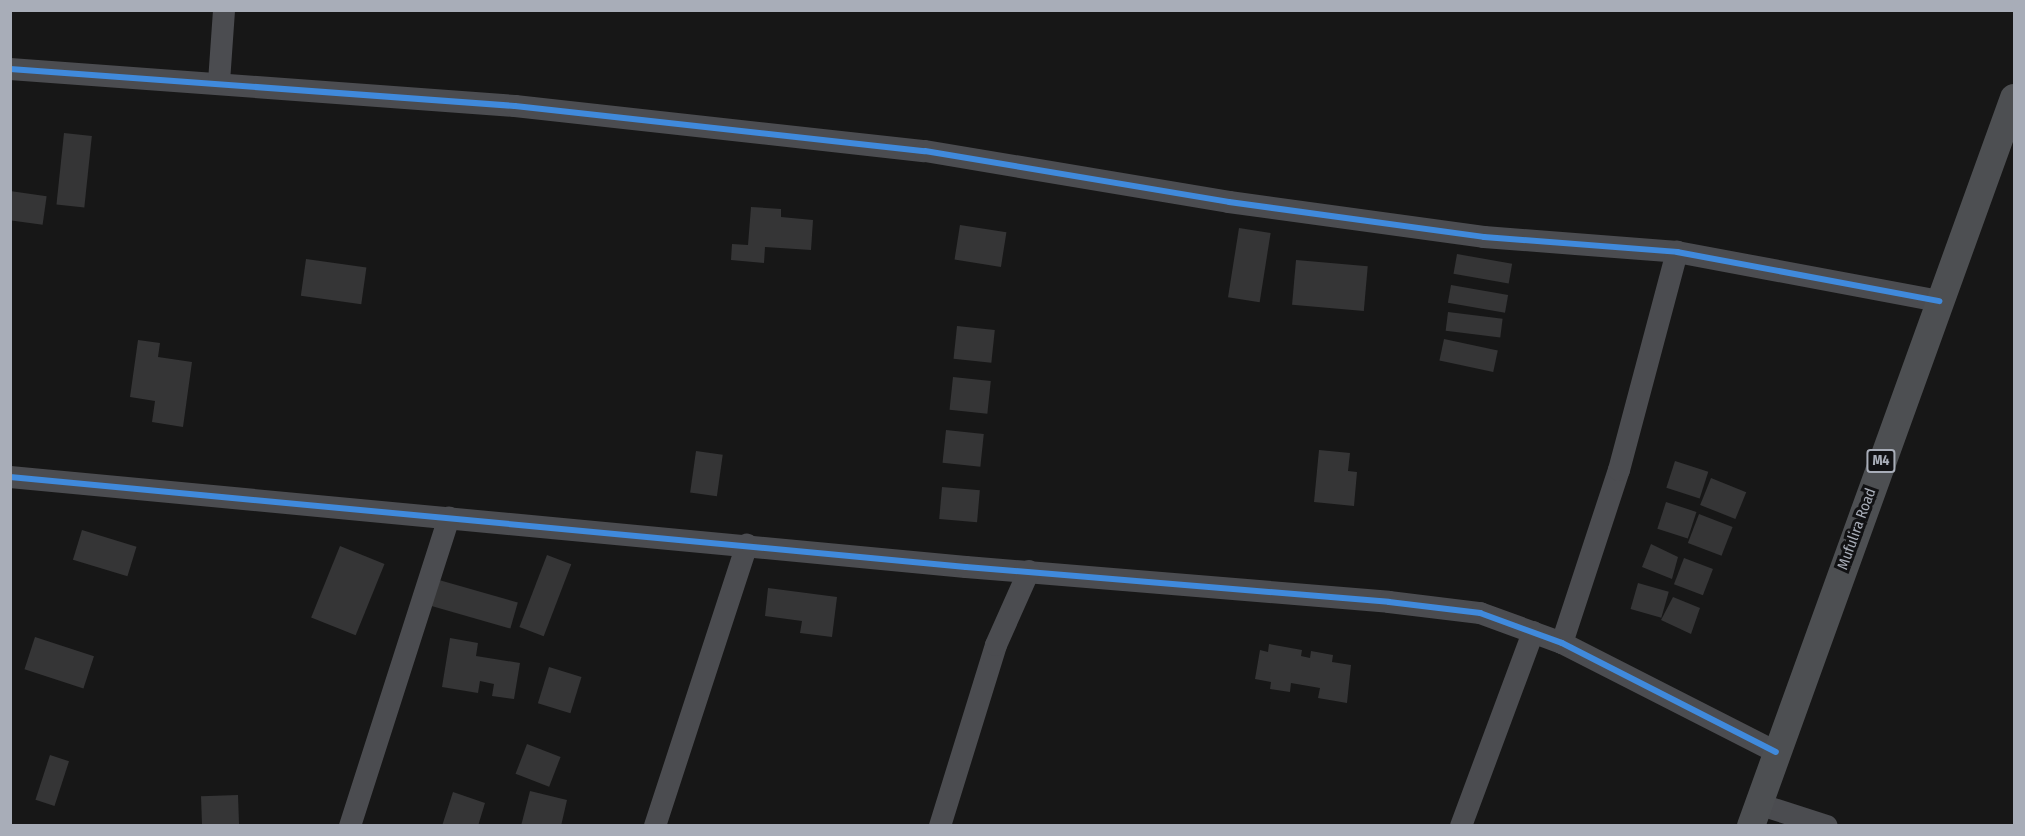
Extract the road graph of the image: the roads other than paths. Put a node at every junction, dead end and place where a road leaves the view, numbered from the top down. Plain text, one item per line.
1 (224, 10) edge
2 (10, 69) edge
3 (219, 82) junction
4 (2014, 99) edge
5 (1677, 252) junction
6 (1939, 301) junction
7 (10, 477) edge
8 (449, 518) junction
9 (747, 545) junction
10 (1029, 571) junction
11 (1533, 632) junction
12 (1562, 643) junction
13 (1776, 752) junction
14 (1755, 815) edge
15 (350, 825) edge
16 (655, 825) edge
17 (940, 825) edge
18 (1461, 825) edge
19 (1827, 825) edge

1 - 3 street
2 - 3 street
3 - 5 street
4 - 6 main road, Mufulira Road / M4
5 - 6 street
5 - 12 street
6 - 13 main road, Mufulira Road / M4
7 - 8 street
8 - 9 street
8 - 15 street
9 - 10 street
9 - 16 street
10 - 11 street
10 - 17 street
11 - 12 street
11 - 18 street
12 - 13 street
13 - 14 main road, Mufulira Road / M4
14 - 19 street

